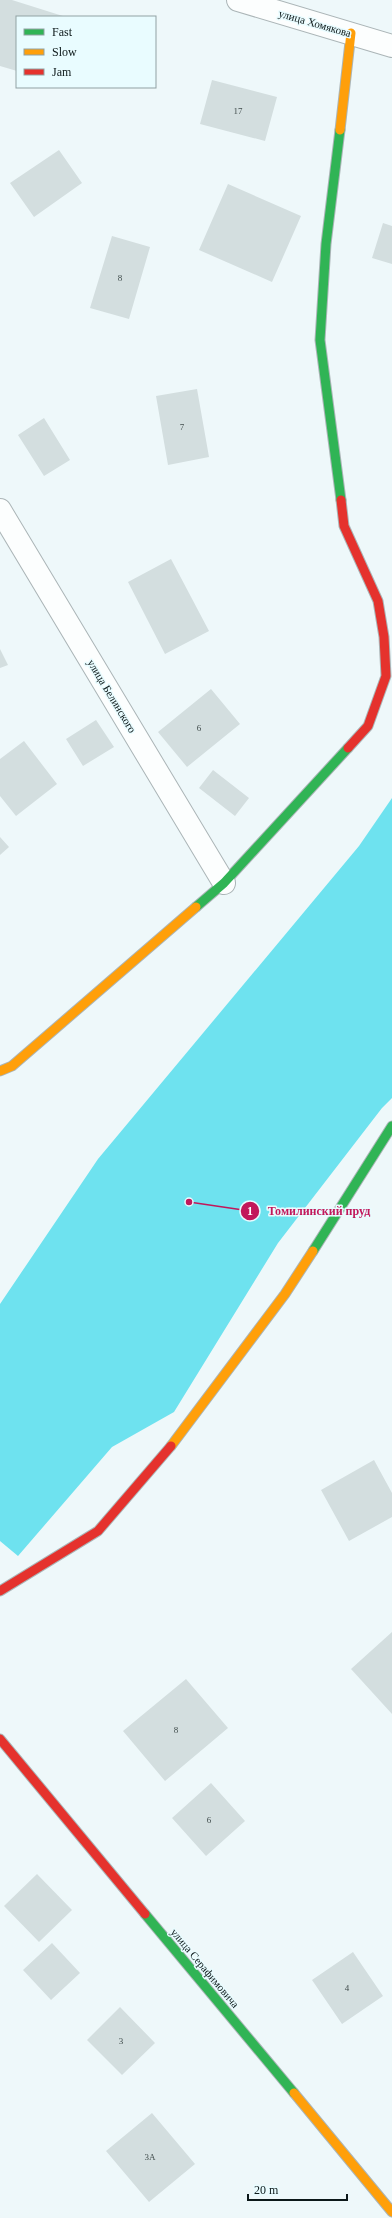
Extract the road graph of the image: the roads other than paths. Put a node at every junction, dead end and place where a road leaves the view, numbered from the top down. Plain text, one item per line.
1 (238, 0) edge
2 (351, 33) junction
3 (392, 46) edge
4 (0, 510) edge
5 (385, 603) edge
6 (224, 883) junction
7 (0, 1071) edge
8 (392, 1126) edge
9 (0, 1591) edge
10 (0, 1739) edge
11 (392, 2212) edge

1 - 2 street, улица Хомякова
2 - 3 street, улица Хомякова
2 - 5 street
4 - 6 street, улица Белинского
5 - 6 street
6 - 7 street
8 - 9 street
10 - 11 street, улица Серафимовича

